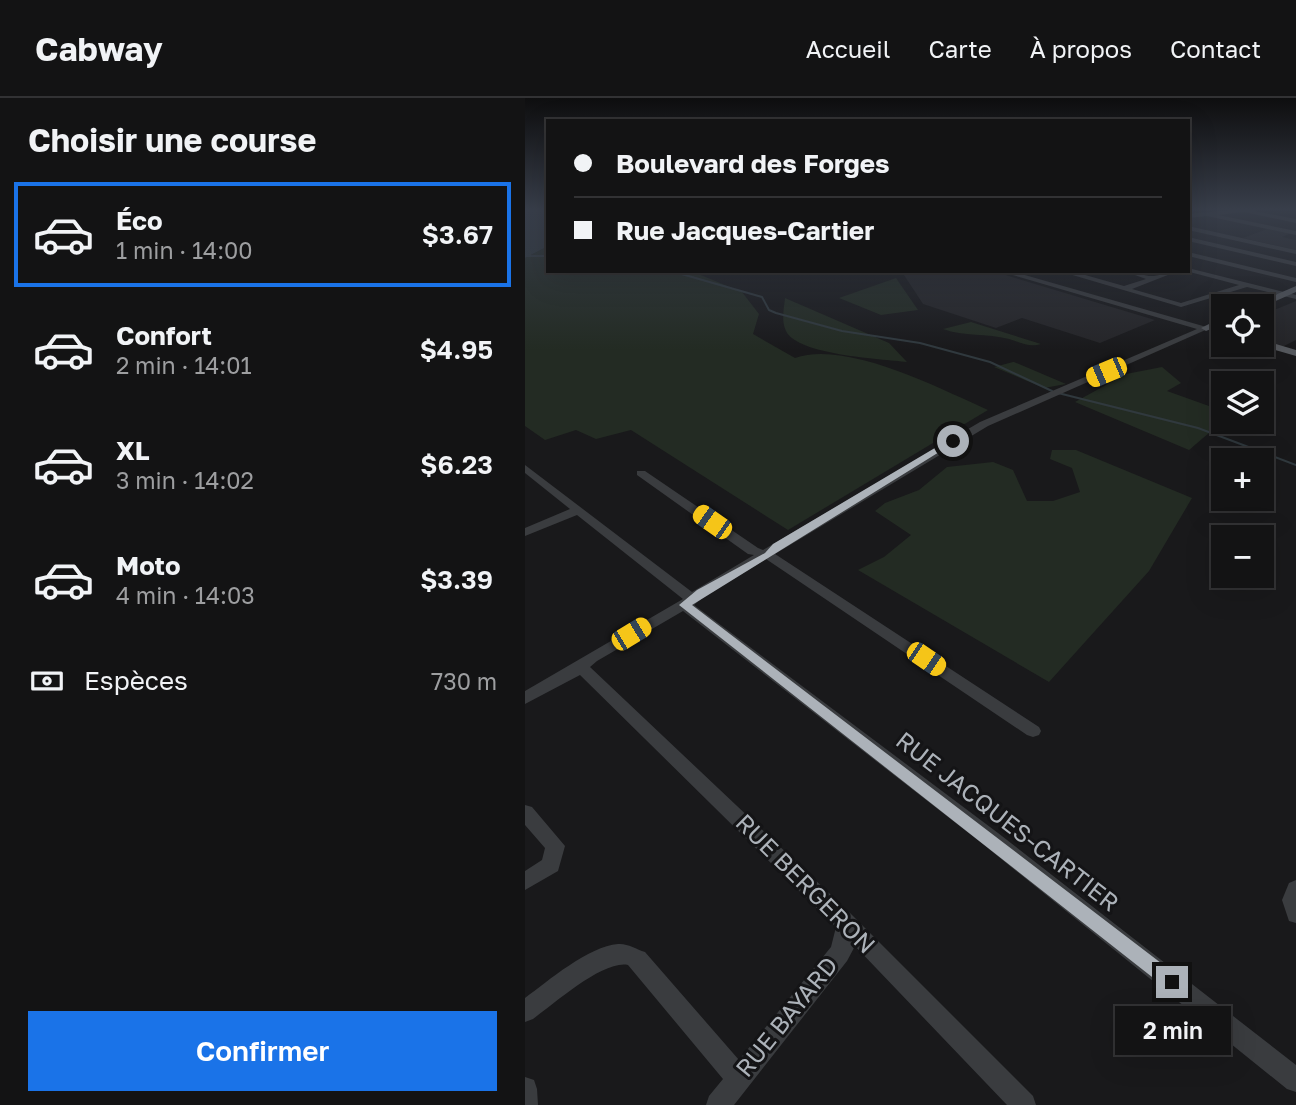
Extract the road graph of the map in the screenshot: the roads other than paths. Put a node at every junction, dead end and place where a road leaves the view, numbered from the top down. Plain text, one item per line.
1 (1197, 256) edge
2 (1262, 256) edge
3 (1296, 264) edge
4 (1190, 271) edge
5 (1009, 273) edge
6 (1069, 273) edge
7 (1134, 273) edge
8 (1170, 273) edge
9 (1154, 279) junction
10 (1296, 280) edge
11 (1247, 285) junction
12 (1124, 289) junction
13 (1292, 294) edge
14 (1274, 300) edge
15 (1274, 304) edge
16 (1211, 328) edge
17 (1211, 332) edge
18 (1274, 347) edge
19 (1296, 353) edge
20 (526, 470) edge
21 (641, 472) dead end
22 (579, 510) junction
23 (525, 532) edge
24 (768, 555) junction
25 (689, 603) junction
26 (582, 668) junction
27 (525, 698) edge
28 (1033, 731) dead end
29 (525, 812) edge
30 (525, 881) edge
31 (1296, 889) edge
32 (1296, 914) edge
33 (847, 925) junction
34 (525, 1011) edge
35 (738, 1078) junction
36 (1296, 1080) edge
37 (525, 1089) edge
38 (723, 1103) edge
39 (526, 1105) edge
40 (1024, 1105) edge

1 - 10 street
2 - 3 street
4 - 11 street
5 - 16 street
6 - 12 street
7 - 9 street
8 - 9 street
9 - 12 street
11 - 12 street
11 - 13 street
13 - 14 main road
13 - 15 main road
17 - 24 street
18 - 19 main road
20 - 22 street, RUE JACQUES-CARTIER
21 - 24 street
22 - 23 street
22 - 25 street, RUE JACQUES-CARTIER
24 - 25 street
24 - 28 street
25 - 26 street
25 - 36 street, RUE JACQUES-CARTIER
26 - 27 street
26 - 33 street, RUE BERGERON
29 - 30 street
31 - 32 street
33 - 35 street, RUE BAYARD
33 - 40 street, RUE BERGERON
34 - 35 street
35 - 38 street, RUE BAYARD
37 - 39 street

